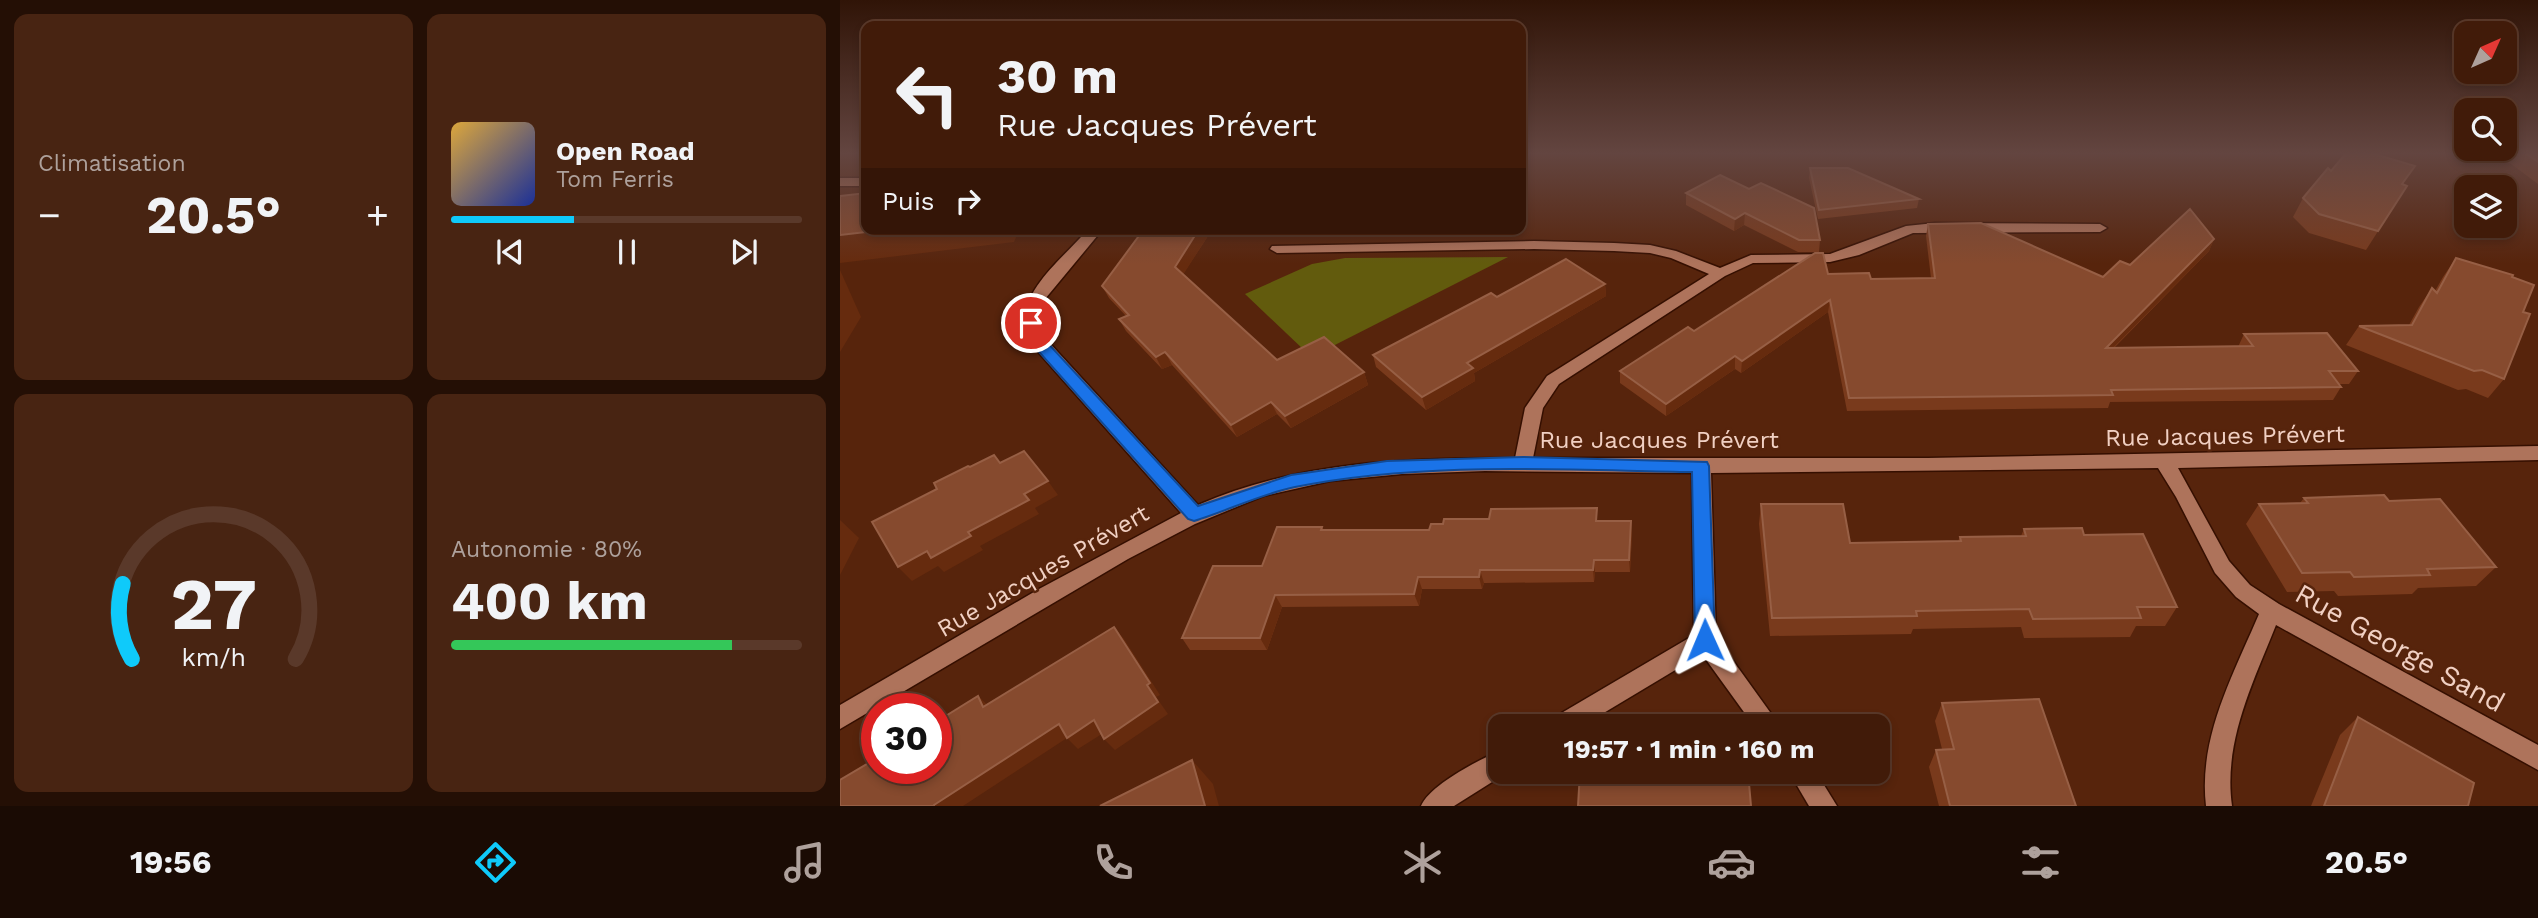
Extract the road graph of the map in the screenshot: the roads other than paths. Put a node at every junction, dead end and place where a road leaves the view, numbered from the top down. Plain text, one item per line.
1 (2100, 228) dead end
2 (1091, 235) edge
3 (1277, 249) dead end
4 (1720, 272) junction
5 (2538, 453) edge
6 (2164, 462) junction
7 (1523, 463) junction
8 (1701, 466) junction
9 (1194, 514) junction
10 (2271, 611) junction
11 (1705, 640) junction
12 (1581, 714) edge
13 (1759, 714) edge
14 (840, 718) edge
15 (2538, 758) edge
16 (1488, 770) edge
17 (1809, 784) edge
18 (1434, 806) edge
19 (1824, 806) edge
20 (2219, 806) edge

1 - 4 street
2 - 9 street
3 - 4 street
4 - 7 street
5 - 6 street, Rue Jacques Prévert
6 - 8 street, Rue Jacques Prévert
6 - 10 street, Rue George Sand
7 - 8 street, Rue Jacques Prévert
7 - 9 street, Rue Jacques Prévert
8 - 11 street
9 - 14 street, Rue Jacques Prévert
10 - 15 street, Rue George Sand
10 - 20 street, Rue George Sand
11 - 12 street
11 - 13 street
16 - 18 street
17 - 19 street

